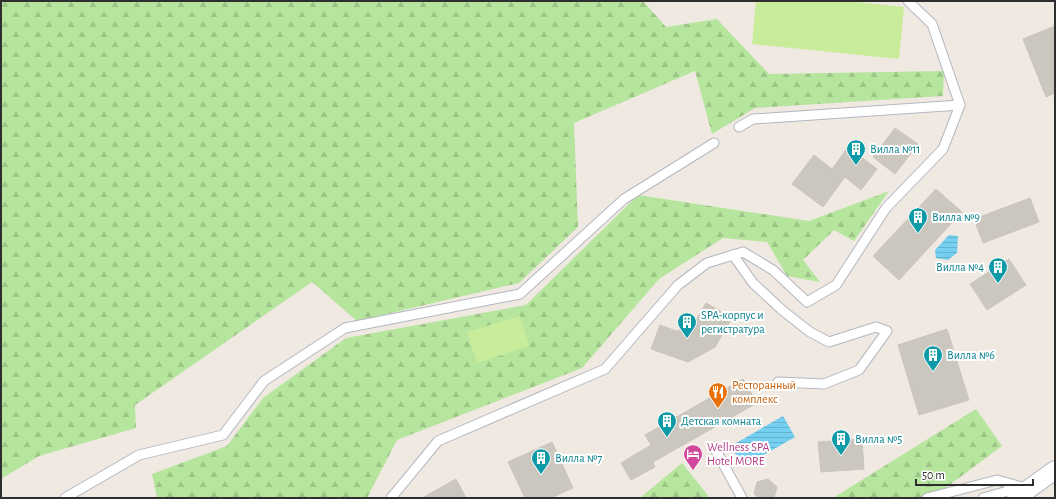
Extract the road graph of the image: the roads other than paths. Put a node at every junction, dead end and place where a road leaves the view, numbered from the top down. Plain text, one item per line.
1 (908, 1) edge
2 (960, 105) junction
3 (739, 128) dead end
4 (714, 143) dead end
5 (733, 255) junction
6 (778, 382) dead end
7 (714, 447) dead end
8 (1055, 470) edge
9 (1025, 489) edge
10 (65, 498) edge
11 (391, 498) edge
12 (742, 498) edge
13 (928, 498) edge
14 (983, 498) edge

1 - 2 lane
2 - 3 lane
2 - 5 lane
4 - 10 lane
5 - 6 lane
5 - 11 lane
7 - 12 lane
8 - 9 street
9 - 13 lane
9 - 14 lane

